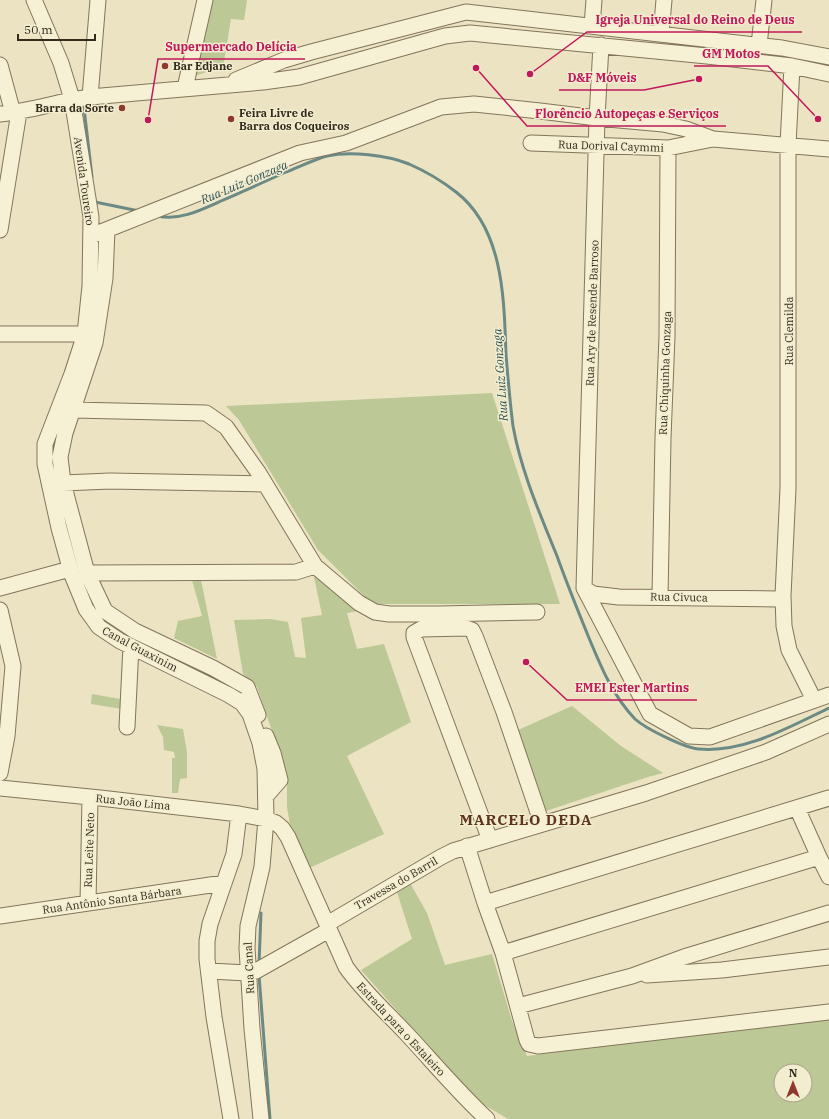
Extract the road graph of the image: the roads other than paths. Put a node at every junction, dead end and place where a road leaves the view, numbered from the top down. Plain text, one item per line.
1 (34, 0) edge
2 (98, 0) edge
3 (205, 0) edge
4 (594, 0) edge
5 (664, 0) edge
6 (764, 0) edge
7 (466, 6) edge
8 (592, 26) junction
9 (661, 34) junction
10 (601, 45) junction
11 (759, 45) junction
12 (829, 57) edge
13 (0, 65) edge
14 (792, 66) junction
15 (267, 74) junction
16 (829, 74) edge
17 (185, 88) junction
18 (90, 97) junction
19 (72, 100) junction
20 (11, 113) edge
21 (598, 118) junction
22 (713, 139) junction
23 (531, 143) dead end
24 (788, 145) junction
25 (597, 146) junction
26 (668, 148) junction
27 (829, 149) edge
28 (0, 230) edge
29 (107, 230) junction
30 (91, 236) junction
31 (0, 334) edge
32 (85, 334) junction
33 (73, 410) junction
34 (63, 483) junction
35 (264, 484) junction
36 (315, 566) junction
37 (70, 569) junction
38 (87, 573) junction
39 (584, 584) junction
40 (0, 588) edge
41 (783, 596) junction
42 (660, 597) junction
43 (0, 610) edge
44 (537, 612) dead end
45 (469, 613) junction
46 (407, 614) junction
47 (472, 630) junction
48 (414, 633) junction
49 (131, 646) junction
50 (6, 674) edge
51 (829, 695) edge
52 (814, 700) junction
53 (829, 724) edge
54 (127, 727) dead end
55 (0, 773) edge
56 (0, 788) edge
57 (266, 796) junction
58 (95, 798) junction
59 (829, 798) edge
60 (796, 808) junction
61 (239, 814) junction
62 (266, 819) junction
63 (542, 824) junction
64 (490, 840) junction
65 (468, 846) junction
66 (818, 857) junction
67 (829, 877) edge
68 (224, 883) junction
69 (93, 902) junction
70 (485, 903) junction
71 (829, 913) edge
72 (0, 916) edge
73 (328, 927) junction
74 (503, 953) junction
75 (829, 957) edge
76 (209, 971) junction
77 (253, 971) junction
78 (632, 976) junction
79 (518, 1006) junction
80 (829, 1012) edge
81 (231, 1119) edge
82 (261, 1119) edge
83 (487, 1119) edge

1 - 19 street
2 - 18 street
3 - 17 street
4 - 8 street
5 - 9 street
6 - 11 street
7 - 8 street
7 - 15 street
8 - 9 street
9 - 11 street
10 - 14 street
10 - 15 street
10 - 21 street, Rua Ary de Resende Barroso
11 - 12 street
13 - 20 street
14 - 16 street
14 - 24 street, Rua Clemilda
15 - 17 street
17 - 18 street
18 - 19 street
19 - 20 street
19 - 30 street, Avenida Toureiro
20 - 28 street
21 - 22 street
21 - 25 street, Rua Ary de Resende Barroso
21 - 29 street
22 - 24 street
22 - 26 street, Rua Dorival Caymmi
23 - 25 street, Rua Dorival Caymmi
24 - 27 street
24 - 41 street, Rua Clemilda
25 - 26 street, Rua Dorival Caymmi
25 - 39 street, Rua Ary de Resende Barroso
26 - 42 street, Rua Chiquinha Gonzaga
29 - 30 street
29 - 33 street
30 - 32 street, Avenida Toureiro
31 - 32 street
32 - 37 street, Canal Guaxinim
33 - 34 street
33 - 35 street
34 - 35 street
34 - 38 street
35 - 36 street
36 - 38 street
36 - 46 street
37 - 40 street
37 - 49 street, Canal Guaxinim
38 - 57 street
39 - 42 street, Rua Civuca
39 - 52 street
41 - 42 street, Rua Civuca
41 - 52 street, Rua Clemilda
43 - 50 street
44 - 45 street
45 - 46 street
45 - 47 street
46 - 48 street
47 - 48 street
47 - 63 street
48 - 64 street
49 - 54 street
49 - 57 street, Canal Guaxinim
50 - 55 street
51 - 52 street
53 - 63 street, Travessa do Barril
56 - 58 street, Rua João Lima
57 - 62 street, Canal Guaxinim
58 - 61 street, Rua João Lima
58 - 69 street, Rua Leite Neto
59 - 60 street
60 - 66 street
60 - 70 street
61 - 62 street, Rua João Lima
61 - 68 street
62 - 73 street, Estrada para o Estaleiro
62 - 77 street, Rua Canal
63 - 64 street, Travessa do Barril
64 - 65 street, Travessa do Barril
65 - 70 street
65 - 73 street, Travessa do Barril
66 - 67 street
66 - 74 street
68 - 69 street, Rua Antônio Santa Bárbara
68 - 76 street
69 - 72 street, Rua Antônio Santa Bárbara
70 - 74 street
71 - 78 street
73 - 77 street, Travessa do Barril
73 - 83 street, Estrada para o Estaleiro
74 - 79 street
75 - 78 street
76 - 77 street
76 - 81 street
77 - 82 street, Rua Canal
78 - 79 street
79 - 80 street

